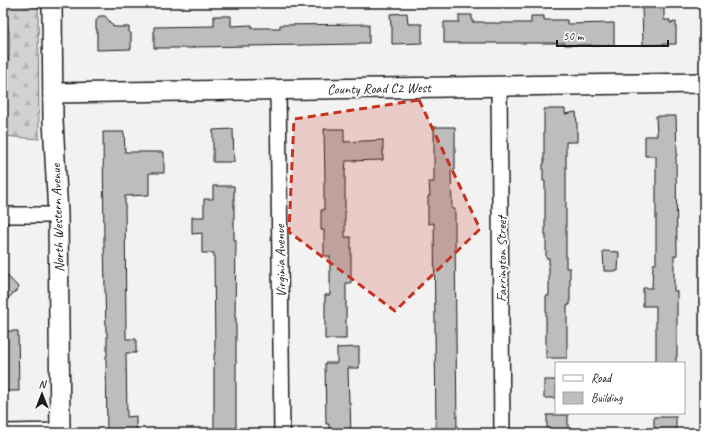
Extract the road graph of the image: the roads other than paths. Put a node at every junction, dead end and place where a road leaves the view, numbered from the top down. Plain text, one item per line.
1 (52, 3) edge
2 (704, 83) edge
3 (499, 86) junction
4 (278, 89) junction
5 (53, 92) junction
6 (58, 215) junction
7 (3, 216) edge
8 (3, 432) edge
9 (60, 432) edge
10 (282, 433) edge
11 (502, 433) edge

1 - 5 street, North Western Avenue
2 - 3 street, County Road C2 West
3 - 4 street, County Road C2 West
3 - 11 street, Farrington Street
4 - 5 street, County Road C2 West
4 - 10 street, Virginia Avenue
5 - 6 street, North Western Avenue
6 - 7 street
6 - 9 street, North Western Avenue
8 - 9 street

